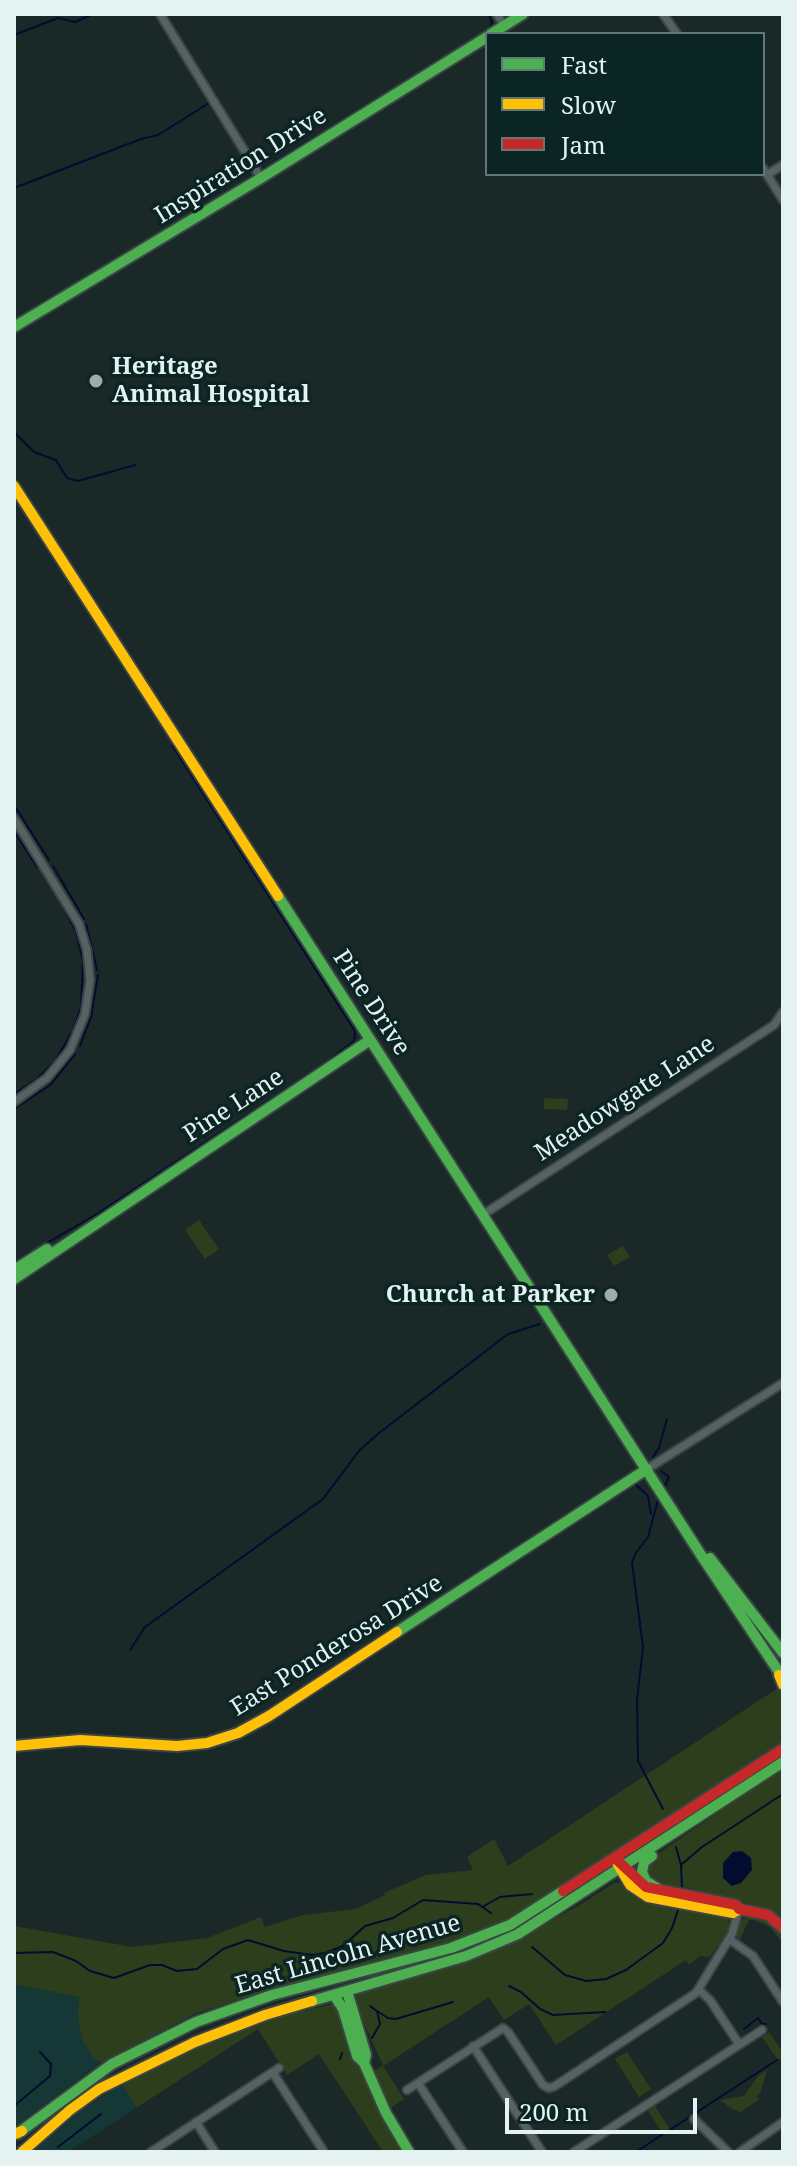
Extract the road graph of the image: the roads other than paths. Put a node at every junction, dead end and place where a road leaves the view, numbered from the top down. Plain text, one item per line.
1 (160, 14) edge
2 (497, 14) edge
3 (523, 14) edge
4 (663, 14) edge
5 (504, 26) junction
6 (494, 32) edge
7 (676, 32) edge
8 (485, 38) edge
9 (783, 165) edge
10 (765, 171) edge
11 (261, 178) junction
12 (783, 200) edge
13 (14, 327) edge
14 (14, 486) edge
15 (14, 818) edge
16 (783, 1012) edge
17 (370, 1040) junction
18 (14, 1102) edge
19 (121, 1206) junction
20 (484, 1214) junction
21 (14, 1270) edge
22 (14, 1279) edge
23 (783, 1383) edge
24 (647, 1469) junction
25 (695, 1542) junction
26 (783, 1653) edge
27 (782, 1679) edge
28 (14, 1746) edge
29 (783, 1749) edge
30 (782, 1764) edge
31 (682, 1829) junction
32 (615, 1858) junction
33 (622, 1868) junction
34 (657, 1888) junction
35 (673, 1897) junction
36 (739, 1909) junction
37 (783, 1928) edge
38 (729, 1939) junction
39 (699, 1990) junction
40 (347, 1991) junction
41 (334, 1995) junction
42 (783, 2002) edge
43 (762, 2030) dead end
44 (739, 2044) junction
45 (473, 2046) junction
46 (364, 2063) junction
47 (418, 2083) junction
48 (407, 2090) dead end
49 (694, 2119) dead end
50 (196, 2122) junction
51 (783, 2122) edge
52 (17, 2134) edge
53 (22, 2152) edge
54 (151, 2152) edge
55 (215, 2152) edge
56 (324, 2152) edge
57 (409, 2152) edge
58 (463, 2152) edge
59 (542, 2152) edge
60 (574, 2152) edge
61 (728, 2152) edge
62 (740, 2152) edge

1 - 11 street
2 - 5 street
3 - 5 main road, Inspiration Drive
4 - 7 street
5 - 6 main road, Inspiration Drive
8 - 11 main road, Inspiration Drive
9 - 10 street
10 - 12 street
11 - 13 main road, Inspiration Drive
14 - 17 main road, Pine Drive
15 - 18 street
16 - 20 street, Meadowgate Lane
17 - 19 main road, Pine Lane
17 - 20 main road, Pine Drive
19 - 21 main road, Pine Lane
19 - 22 main road, Pine Lane
20 - 24 main road, Pine Drive
23 - 24 street
24 - 25 main road, Pine Drive
24 - 28 main road, East Ponderosa Drive
25 - 26 main road, Pine Drive
25 - 27 main road, Pine Drive
29 - 32 main road, East Lincoln Avenue
30 - 31 main road, East Lincoln Avenue
31 - 33 main road, East Lincoln Avenue
31 - 34 main road
32 - 33 main road
32 - 52 main road, East Lincoln Avenue
33 - 34 main road
33 - 35 main road
33 - 40 main road, East Lincoln Avenue
34 - 35 main road
35 - 36 main road
36 - 37 main road
36 - 38 street
38 - 39 street
38 - 42 street
39 - 44 street
39 - 45 street
40 - 41 main road, East Lincoln Avenue
40 - 46 main road
41 - 46 main road
41 - 53 main road, East Lincoln Avenue
43 - 44 street
44 - 60 street
45 - 47 street
45 - 59 street
46 - 57 main road
47 - 48 street
47 - 58 street
49 - 61 street
50 - 54 street
50 - 55 street
50 - 56 street
51 - 62 street

